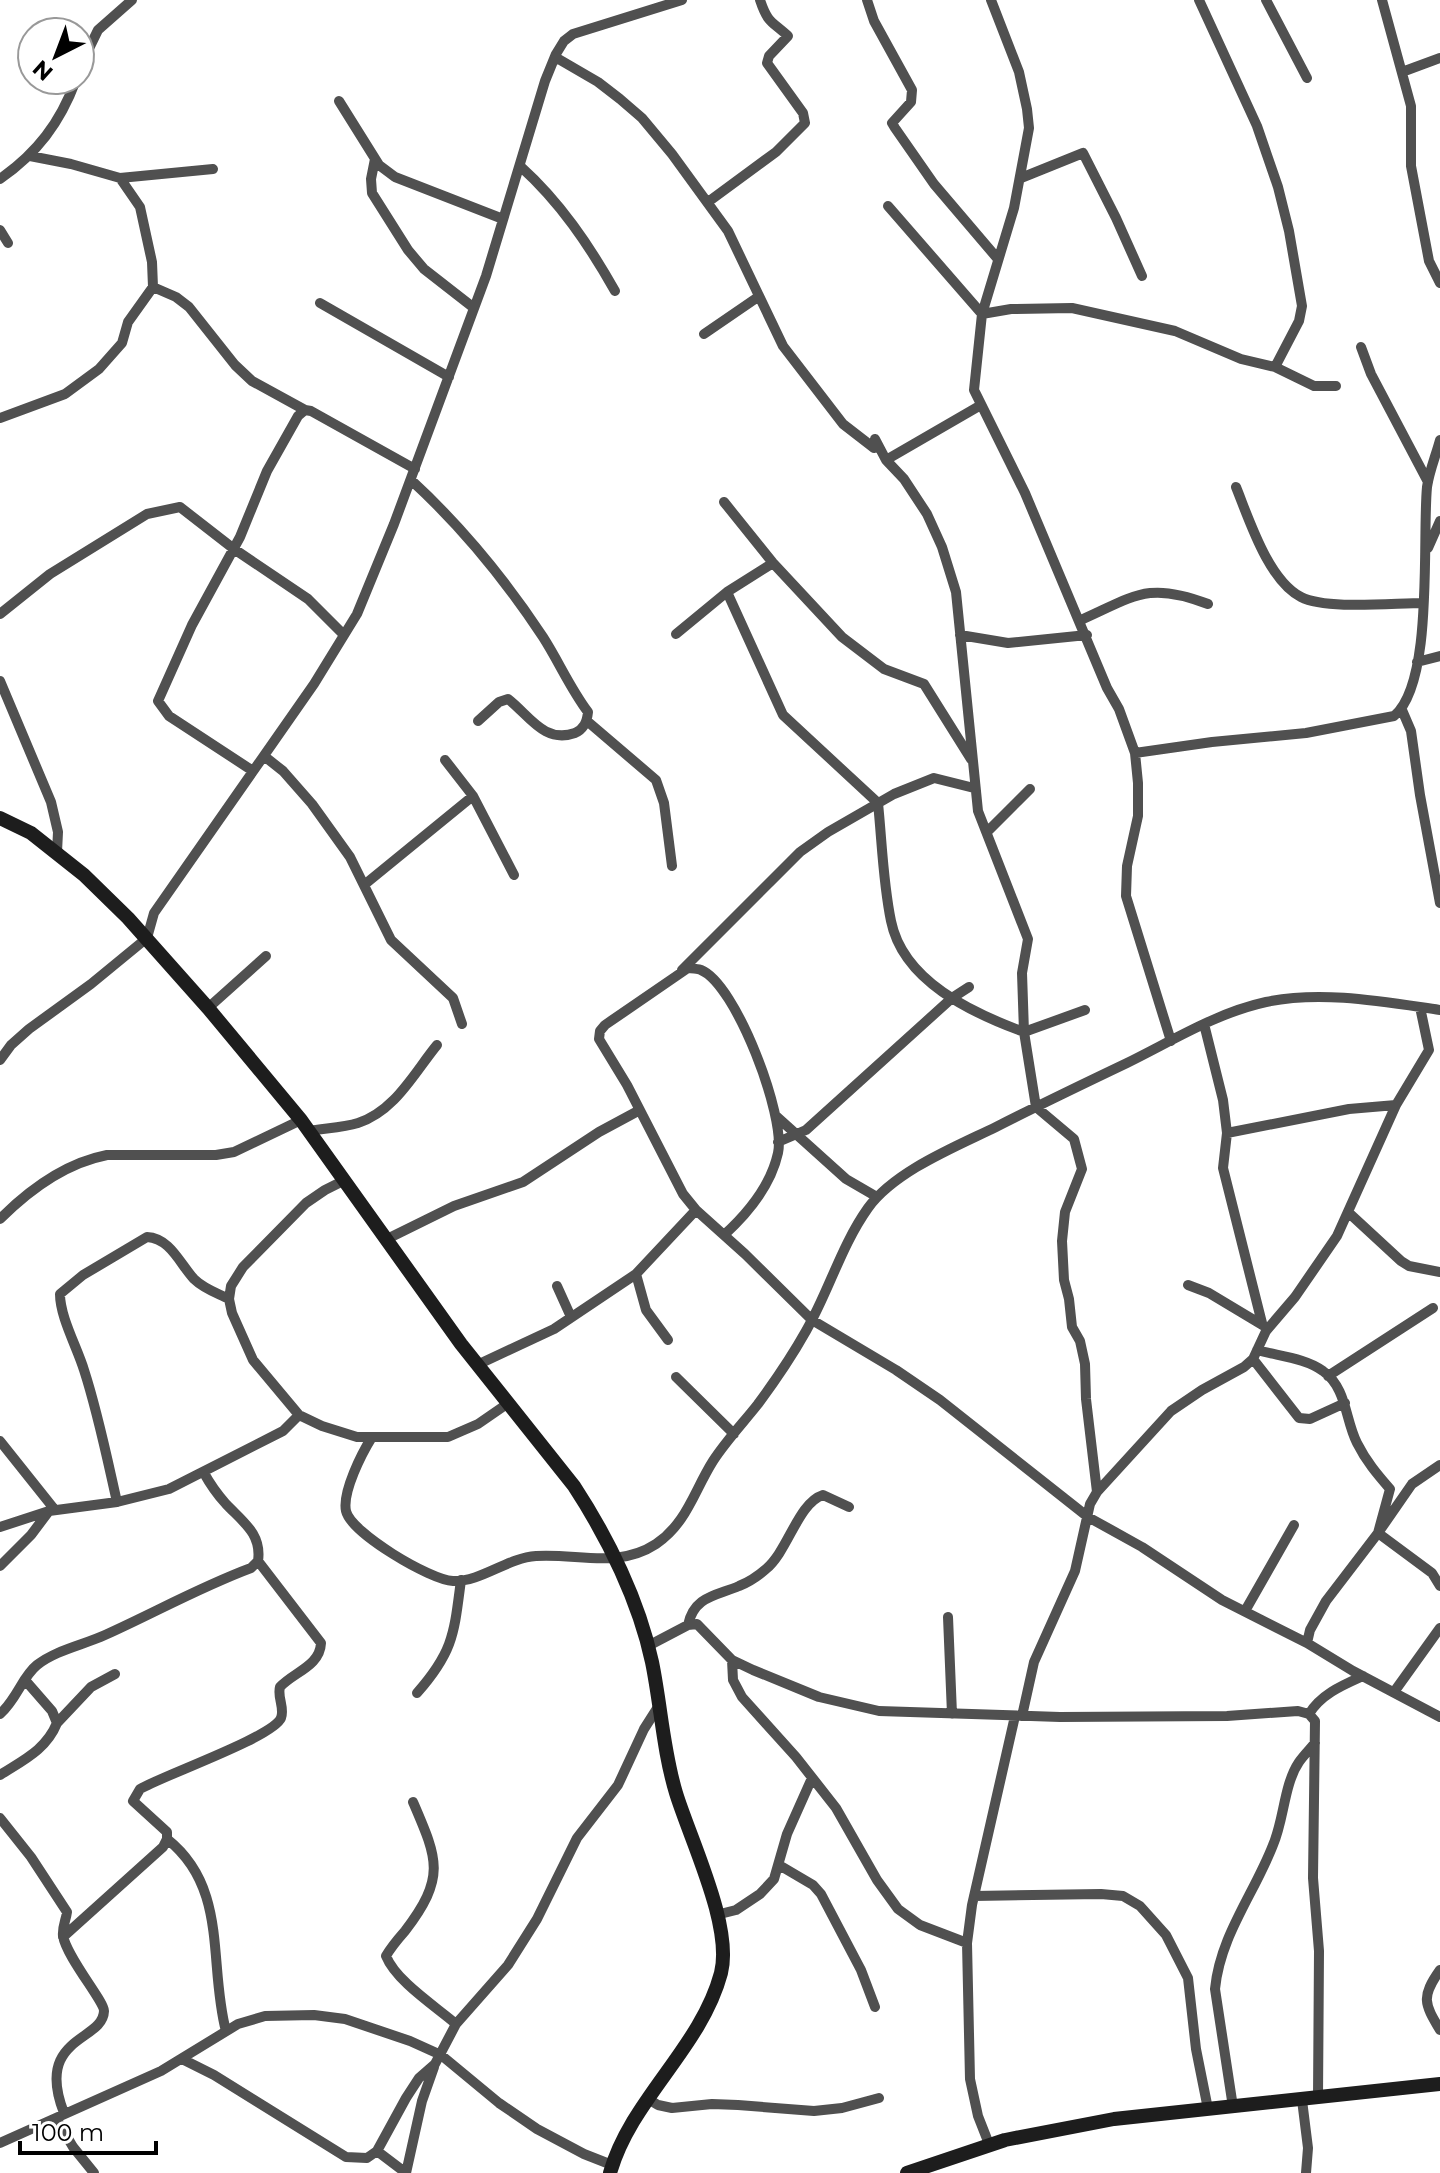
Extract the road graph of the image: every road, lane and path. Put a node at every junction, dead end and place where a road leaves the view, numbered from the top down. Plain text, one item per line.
1 (132, 0) edge
2 (682, 0) edge
3 (760, 0) edge
4 (867, 0) edge
5 (991, 0) edge
6 (1199, 0) edge
7 (1266, 0) edge
8 (1382, 0) edge
9 (96, 34) edge
10 (555, 57) junction
11 (1440, 58) edge
12 (1402, 72) junction
13 (1307, 78) dead end
14 (69, 96) edge
15 (339, 101) dead end
16 (30, 156) junction
17 (375, 159) junction
18 (520, 166) junction
19 (213, 169) dead end
20 (120, 178) junction
21 (1021, 178) junction
22 (0, 179) edge
23 (708, 202) junction
24 (888, 206) dead end
25 (503, 219) junction
26 (0, 230) edge
27 (8, 243) dead end
28 (997, 258) junction
29 (1142, 276) dead end
30 (1440, 283) edge
31 (153, 287) junction
32 (615, 291) dead end
33 (758, 297) junction
34 (320, 303) dead end
35 (474, 308) junction
36 (982, 314) junction
37 (704, 334) dead end
38 (1361, 347) dead end
39 (1275, 367) junction
40 (449, 377) junction
41 (1336, 386) dead end
42 (981, 405) junction
43 (305, 410) junction
44 (0, 418) edge
45 (1440, 440) edge
46 (886, 460) junction
47 (415, 469) junction
48 (411, 480) junction
49 (1428, 482) junction
50 (1236, 487) dead end
51 (724, 502) dead end
52 (1440, 521) edge
53 (234, 549) junction
54 (1426, 552) junction
55 (773, 563) junction
56 (727, 592) junction
57 (1423, 603) junction
58 (1208, 604) dead end
59 (0, 614) edge
60 (1081, 620) junction
61 (676, 634) dead end
62 (344, 635) junction
63 (960, 635) junction
64 (1087, 635) junction
65 (1440, 656) edge
66 (1417, 662) junction
67 (0, 681) edge
68 (1402, 710) junction
69 (478, 721) dead end
70 (587, 721) junction
71 (1135, 753) junction
72 (264, 756) junction
73 (445, 760) dead end
74 (974, 764) junction
75 (253, 771) junction
76 (974, 788) junction
77 (1030, 789) dead end
78 (473, 796) junction
79 (878, 803) junction
80 (0, 818) edge
81 (987, 832) junction
82 (57, 852) junction
83 (672, 866) dead end
84 (514, 875) dead end
85 (364, 885) junction
86 (1440, 903) edge
87 (154, 913) junction
88 (128, 918) junction
89 (147, 938) junction
90 (266, 956) dead end
91 (681, 971) junction
92 (969, 987) dead end
93 (952, 998) junction
94 (1420, 1007) junction
95 (208, 1008) junction
96 (1085, 1010) dead end
97 (1440, 1010) edge
98 (462, 1024) dead end
99 (1204, 1024) junction
100 (1024, 1032) junction
101 (1171, 1041) junction
102 (437, 1045) dead end
103 (1434, 1051) edge
104 (0, 1060) edge
105 (1396, 1105) junction
106 (1036, 1107) junction
107 (638, 1111) junction
108 (776, 1116) junction
109 (304, 1125) junction
110 (1227, 1133) junction
111 (796, 1134) junction
112 (778, 1142) junction
113 (343, 1181) junction
114 (877, 1197) junction
115 (696, 1210) junction
116 (1349, 1213) junction
117 (0, 1219) edge
118 (724, 1235) junction
119 (385, 1240) junction
120 (1440, 1272) edge
121 (636, 1274) junction
122 (1188, 1285) dead end
123 (557, 1286) dead end
124 (229, 1299) junction
125 (1433, 1308) dead end
126 (571, 1317) junction
127 (812, 1320) junction
128 (1264, 1327) junction
129 (668, 1340) dead end
130 (1255, 1355) junction
131 (477, 1365) junction
132 (1328, 1376) junction
133 (676, 1377) dead end
134 (1345, 1403) junction
135 (507, 1404) junction
136 (299, 1415) junction
137 (734, 1434) junction
138 (372, 1437) junction
139 (0, 1441) edge
140 (1440, 1465) edge
141 (204, 1473) junction
142 (1097, 1492) junction
143 (117, 1502) junction
144 (849, 1507) dead end
145 (52, 1511) junction
146 (1088, 1517) junction
147 (1294, 1525) dead end
148 (0, 1527) edge
149 (1378, 1533) junction
150 (615, 1560) junction
151 (258, 1561) junction
152 (0, 1566) edge
153 (461, 1580) junction
154 (1440, 1586) edge
155 (1245, 1611) junction
156 (948, 1617) dead end
157 (688, 1625) junction
158 (1440, 1628) edge
159 (1307, 1643) junction
160 (648, 1646) junction
161 (732, 1660) junction
162 (115, 1674) dead end
163 (1363, 1676) junction
164 (25, 1680) junction
165 (1394, 1692) junction
166 (417, 1693) dead end
167 (658, 1707) junction
168 (0, 1714) edge
169 (952, 1714) junction
170 (1309, 1714) junction
171 (1018, 1716) junction
172 (1440, 1717) edge
173 (57, 1723) junction
174 (1315, 1743) junction
175 (0, 1775) edge
176 (812, 1778) junction
177 (413, 1802) dead end
178 (0, 1818) edge
179 (167, 1839) junction
180 (779, 1865) junction
181 (974, 1896) junction
182 (716, 1915) junction
183 (63, 1937) junction
184 (967, 1943) junction
185 (1440, 1970) edge
186 (875, 2007) dead end
187 (456, 2024) junction
188 (1440, 2030) edge
189 (226, 2031) junction
190 (182, 2059) junction
191 (438, 2059) junction
192 (1440, 2084) edge
193 (879, 2098) dead end
194 (1318, 2098) junction
195 (648, 2099) junction
196 (1302, 2100) junction
197 (1233, 2107) junction
198 (1208, 2109) junction
199 (60, 2116) junction
200 (0, 2143) edge
201 (989, 2144) junction
202 (377, 2151) junction
203 (611, 2169) edge
204 (94, 2173) edge
205 (406, 2173) edge
206 (907, 2173) edge
207 (1306, 2173) edge

1 - 9 street
2 - 10 street
3 - 23 street
4 - 28 street
5 - 21 street
6 - 39 street
7 - 13 street
8 - 12 street
10 - 18 street
10 - 23 street
11 - 12 street
12 - 30 street
14 - 16 street
15 - 17 street
16 - 20 street
16 - 22 street
17 - 25 street
17 - 35 street
18 - 25 street
18 - 32 street
19 - 20 street
20 - 31 street
21 - 28 street
21 - 29 street
23 - 33 street
24 - 36 street
25 - 35 street
26 - 27 street
28 - 36 street
31 - 43 street
31 - 44 street
33 - 37 street
33 - 46 street
34 - 40 street
35 - 40 street
36 - 39 street
36 - 42 street
38 - 49 street
39 - 41 street
40 - 47 street
42 - 46 street
42 - 60 street
43 - 47 street
43 - 53 street
45 - 49 street
46 - 63 street
47 - 48 street
48 - 62 street
48 - 70 street
49 - 54 street
50 - 57 street
51 - 55 street
52 - 54 street
53 - 59 street
53 - 62 street
53 - 75 street
54 - 57 street
55 - 56 street
55 - 74 street
56 - 61 street
56 - 79 street
57 - 66 street
58 - 60 street
60 - 64 street
62 - 72 street
63 - 64 street
63 - 74 street
64 - 71 street
65 - 66 street
66 - 68 street
67 - 82 street
68 - 71 street
68 - 86 street
69 - 70 street
70 - 83 street
71 - 101 street
72 - 75 street
72 - 85 street
73 - 78 street
74 - 76 street
75 - 87 street
76 - 79 street
76 - 81 street
77 - 81 street
78 - 84 street
78 - 85 street
79 - 91 street
79 - 93 street
80 - 82 main road
81 - 100 street
82 - 88 main road
85 - 98 street
87 - 88 street
87 - 89 street
88 - 89 main road
89 - 95 main road
89 - 104 street
90 - 95 street
91 - 107 street
91 - 108 street
92 - 93 street
93 - 100 street
93 - 111 street
94 - 97 street
94 - 99 street
94 - 103 street
95 - 109 main road
96 - 100 street
99 - 101 street
99 - 110 street
100 - 106 street
101 - 106 street
102 - 109 street
103 - 105 street
105 - 110 street
105 - 116 street
106 - 114 street
106 - 142 street
107 - 115 street
107 - 119 street
108 - 111 street
108 - 112 street
109 - 113 main road
109 - 117 street
110 - 128 street
111 - 112 street
111 - 114 street
112 - 118 street
113 - 119 main road
113 - 124 street
114 - 127 street
115 - 118 street
115 - 121 street
116 - 120 street
116 - 128 street
118 - 127 street
119 - 131 main road
121 - 126 street
121 - 129 street
122 - 128 street
123 - 126 street
124 - 136 street
124 - 143 street
125 - 132 street
126 - 131 street
127 - 137 street
127 - 146 street
128 - 130 street
130 - 132 street
130 - 134 street
130 - 142 street
131 - 135 main road
132 - 134 street
133 - 137 street
134 - 149 street
135 - 138 street
135 - 150 main road
136 - 138 street
136 - 141 street
137 - 150 street
138 - 153 street
139 - 145 street
140 - 149 street
141 - 143 street
141 - 151 street
142 - 146 street
143 - 145 street
144 - 157 street
145 - 148 street
145 - 152 street
146 - 155 street
146 - 171 street
147 - 155 street
149 - 154 street
149 - 159 street
150 - 153 street
150 - 160 main road
151 - 164 street
151 - 179 street
153 - 166 street
155 - 159 street
156 - 169 street
157 - 160 street
157 - 161 street
158 - 165 street
159 - 163 street
160 - 167 main road
161 - 169 street
161 - 176 street
162 - 173 street
163 - 165 street
163 - 170 street
164 - 168 street
164 - 173 street
165 - 172 street
167 - 182 main road
167 - 187 street
169 - 171 street
170 - 171 street
170 - 174 street
171 - 181 street
173 - 175 street
174 - 194 street
174 - 197 street
176 - 180 street
176 - 184 street
177 - 187 street
178 - 183 street
179 - 183 street
179 - 189 street
180 - 182 street
180 - 186 street
181 - 184 street
181 - 198 street
182 - 195 main road
183 - 199 street
184 - 201 street
185 - 188 street
187 - 191 street
189 - 190 street
189 - 191 street
190 - 199 street
190 - 202 street
191 - 202 street
191 - 203 street
191 - 205 street
192 - 194 main road
193 - 195 street
194 - 196 main road
195 - 203 main road
196 - 197 main road
196 - 207 street
197 - 198 main road
198 - 201 main road
199 - 200 street
199 - 204 street
201 - 206 main road
202 - 205 street

